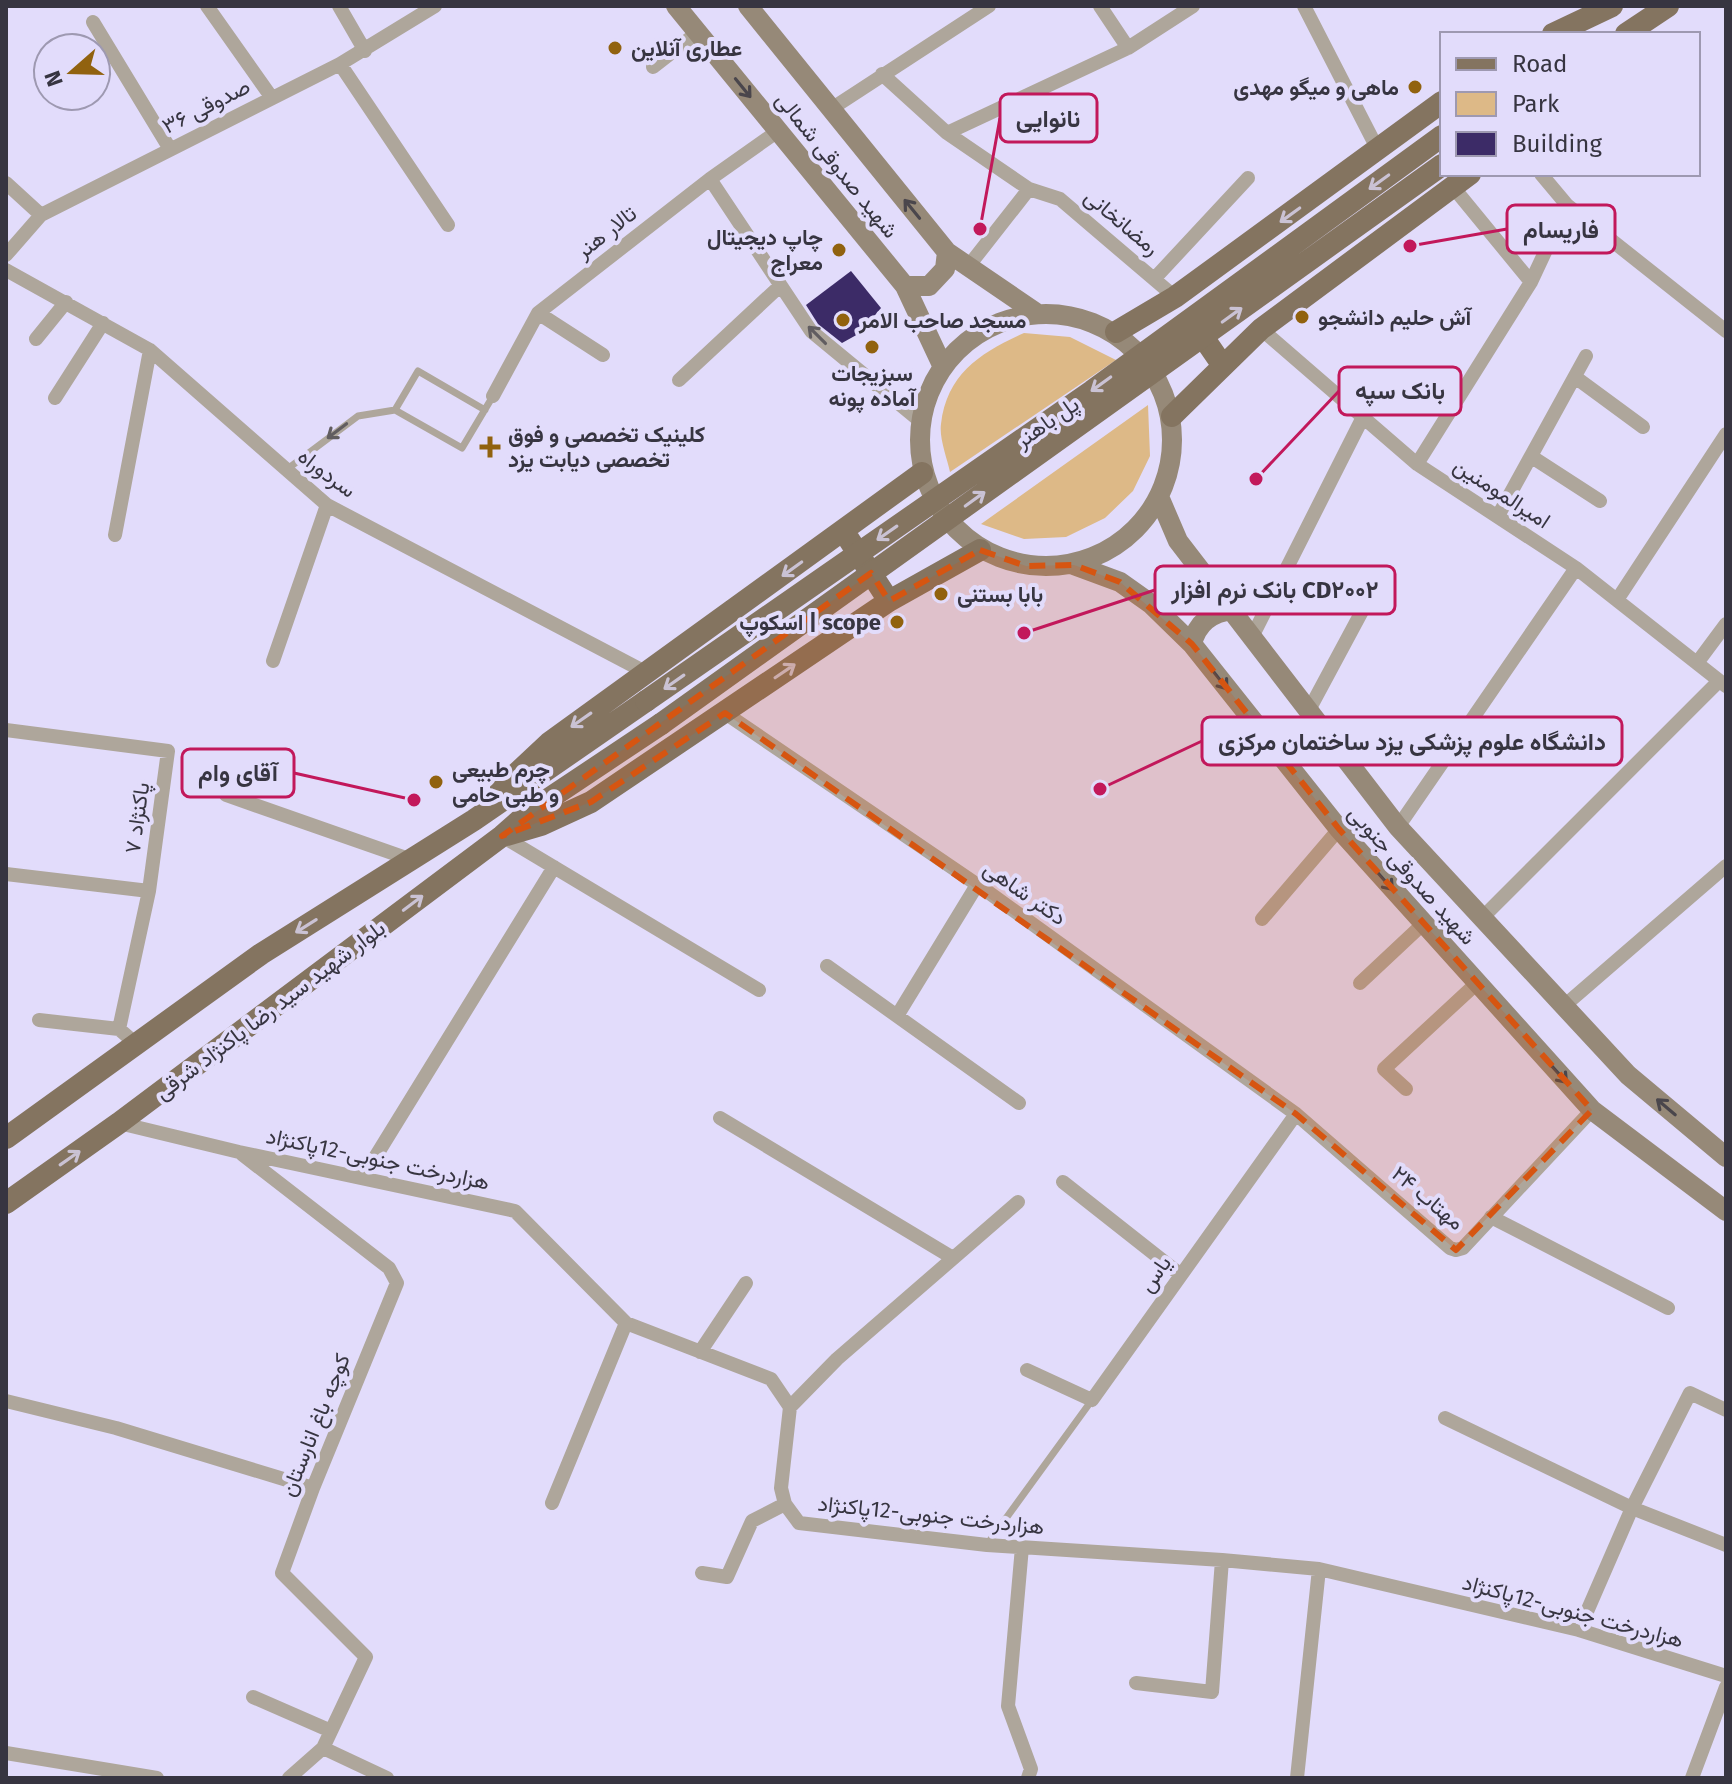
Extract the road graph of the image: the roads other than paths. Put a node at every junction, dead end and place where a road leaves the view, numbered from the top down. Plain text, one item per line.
1 (207, 6) edge
2 (339, 6) edge
3 (435, 6) edge
4 (676, 6) edge
5 (748, 6) edge
6 (989, 6) edge
7 (1100, 6) edge
8 (1193, 6) edge
9 (1304, 6) edge
10 (1614, 6) edge
11 (1668, 6) edge
12 (93, 22) dead end
13 (1640, 27) edge
14 (698, 32) junction
15 (1557, 32) edge
16 (1583, 32) edge
17 (1128, 48) junction
18 (365, 51) junction
19 (340, 64) junction
20 (653, 67) dead end
21 (882, 74) junction
22 (272, 98) junction
23 (1440, 104) edge
24 (831, 109) junction
25 (778, 131) junction
26 (947, 133) junction
27 (1440, 137) edge
28 (170, 149) junction
29 (1378, 150) junction
30 (1440, 166) edge
31 (1543, 176) edge
32 (1248, 178) dead end
33 (710, 179) junction
34 (1462, 180) edge
35 (6, 183) edge
36 (1029, 189) junction
37 (1567, 205) junction
38 (41, 215) junction
39 (448, 225) dead end
40 (947, 252) junction
41 (6, 255) edge
42 (967, 268) junction
43 (6, 270) edge
44 (1155, 278) junction
45 (1531, 282) junction
46 (780, 286) junction
47 (905, 286) junction
48 (1175, 297) junction
49 (66, 302) junction
50 (1035, 312) junction
51 (538, 313) junction
52 (103, 323) junction
53 (1261, 329) junction
54 (1726, 331) edge
55 (1116, 332) junction
56 (36, 339) dead end
57 (150, 350) junction
58 (603, 355) dead end
59 (1586, 356) dead end
60 (942, 365) junction
61 (1223, 366) junction
62 (1575, 377) junction
63 (679, 380) dead end
64 (493, 396) joint
65 (55, 398) dead end
66 (395, 410) junction
67 (485, 410) junction
68 (1172, 416) junction
69 (1362, 419) junction
70 (919, 420) junction
71 (1643, 427) dead end
72 (1726, 434) edge
73 (1532, 457) junction
74 (1417, 464) junction
75 (286, 470) junction
76 (922, 473) junction
77 (1160, 499) junction
78 (1600, 501) dead end
79 (327, 505) junction
80 (1498, 516) junction
81 (844, 531) junction
82 (115, 535) dead end
83 (980, 550) junction
84 (1074, 565) junction
85 (1576, 568) junction
86 (1382, 574) dead end
87 (1617, 600) junction
88 (889, 601) junction
89 (1233, 610) junction
90 (1726, 624) edge
91 (1252, 637) junction
92 (1192, 644) junction
93 (273, 661) dead end
94 (1697, 663) junction
95 (647, 673) junction
96 (1723, 683) edge
97 (1309, 710) junction
98 (725, 713) junction
99 (6, 730) edge
100 (513, 792) joint
101 (226, 795) dead end
102 (529, 812) joint
103 (474, 820) junction
104 (1398, 827) junction
105 (1339, 829) junction
106 (502, 836) junction
107 (412, 860) junction
108 (1726, 866) edge
109 (554, 867) junction
110 (6, 874) edge
111 (977, 885) junction
112 (149, 891) junction
113 (1482, 918) junction
114 (1262, 919) dead end
115 (1423, 924) junction
116 (827, 966) dead end
117 (1360, 983) dead end
118 (1477, 983) junction
119 (759, 990) dead end
120 (1564, 1006) junction
121 (897, 1016) junction
122 (39, 1020) dead end
123 (127, 1036) junction
124 (1406, 1089) dead end
125 (1019, 1103) dead end
126 (1592, 1110) junction
127 (1296, 1114) junction
128 (720, 1118) dead end
129 (119, 1123) junction
130 (7, 1137) edge
131 (239, 1152) junction
132 (1726, 1157) edge
133 (363, 1177) junction
134 (1063, 1182) dead end
135 (1018, 1202) dead end
136 (6, 1203) edge
137 (1726, 1211) edge
138 (1491, 1217) junction
139 (953, 1258) junction
140 (1181, 1275) junction
141 (746, 1283) dead end
142 (1668, 1308) dead end
143 (626, 1323) junction
144 (700, 1352) junction
145 (1027, 1370) dead end
146 (1092, 1400) junction
147 (6, 1401) edge
148 (790, 1407) junction
149 (1726, 1410) edge
150 (1445, 1418) dead end
151 (313, 1488) junction
152 (552, 1503) dead end
153 (785, 1504) junction
154 (1632, 1508) junction
155 (987, 1545) junction
156 (1726, 1545) edge
157 (1022, 1547) junction
158 (1222, 1560) junction
159 (1319, 1569) junction
160 (702, 1573) dead end
161 (1579, 1630) junction
162 (1726, 1676) edge
163 (1136, 1683) dead end
164 (1726, 1687) edge
165 (253, 1697) dead end
166 (331, 1731) junction
167 (323, 1748) junction
168 (6, 1753) edge
169 (157, 1778) edge
170 (289, 1778) edge
171 (387, 1778) edge
172 (1028, 1778) edge
173 (1297, 1778) edge
174 (1692, 1778) edge

1 - 22 street
2 - 18 street
3 - 18 street, صدوقی ۳۶
4 - 14 main road, شهید صدوقی شمالی
5 - 24 main road, شهید صدوقی شمالی
6 - 21 street
7 - 17 street
8 - 17 street
9 - 29 street
10 - 15 main road
10 - 16 main road
11 - 13 main road
12 - 28 street
14 - 20 street
14 -> 25 main road, شهید صدوقی شمالی
17 - 26 street
18 - 19 street, صدوقی ۳۶
19 - 22 street, صدوقی ۳۶
19 - 39 street
21 - 24 street
21 - 26 street, رمضانخانی
22 - 28 street, صدوقی ۳۶
23 - 29 main road
40 -> 24 main road, شهید صدوقی شمالی
25 - 33 street, تالار هنر
25 - 47 main road, شهید صدوقی شمالی
26 - 36 street, رمضانخانی
27 -> 100 main road, پل باهنر, bridge
28 - 38 street, صدوقی ۳۶
29 -> 48 main road
102 -> 30 main road, پل باهنر, bridge
31 - 37 street
32 - 44 street
33 - 46 street
33 - 51 street, تالار هنر
34 - 45 street
34 - 53 main road
35 - 38 street
36 - 42 street
36 - 44 street, رمضانخانی
37 - 45 street
37 - 54 street
38 - 41 street, صدوقی ۳۶
40 - 42 main road, شهید صدوقی شمالی
40 - 47 main road
42 - 50 main road, شهید صدوقی شمالی
43 - 49 street, سردوراه
44 - 48 street, رمضانخانی
45 - 74 street
46 - 63 street
70 -> 46 street
47 - 60 main road, شهید صدوقی شمالی
48 - 55 main road
48 - 61 main road
49 - 52 street, سردوراه
49 - 56 street
50 - 55 main road
50 - 60 main road
51 - 58 street
51 - 64 street, تالار هنر
52 - 57 street, سردوراه
52 - 65 street
53 - 61 main road
53 - 69 street, امیرالمومنین
55 - 68 main road
57 - 75 street, سردوراه
57 - 82 street
59 - 62 street
60 - 70 main road
61 - 68 main road
62 - 71 street
62 - 73 street
64 - 67 lane
66 - 67 lane
66 - 67 lane
66 -> 75 lane
68 - 77 main road
69 - 74 street, امیرالمومنین
69 - 91 street
70 - 76 main road
72 - 87 street
73 - 78 street
73 - 80 street
74 - 80 street, امیرالمومنین
75 - 79 street, سردوراه
76 - 81 main road
76 - 83 main road
77 - 84 main road
77 - 89 main road, شهید صدوقی جنوبی
79 - 93 street
79 - 95 street, سردوراه
80 - 85 street, امیرالمومنین
81 - 88 main road
81 -> 95 main road
83 - 84 main road
83 - 88 main road
84 - 92 main road, شهید صدوقی جنوبی
85 - 87 street, امیرالمومنین
85 - 104 street
86 - 97 street
87 - 94 street, امیرالمومنین
98 -> 88 main road
89 - 91 main road, شهید صدوقی جنوبی
89 - 92 main road
90 - 94 street
91 - 97 main road, شهید صدوقی جنوبی
92 -> 105 main road, شهید صدوقی جنوبی
94 - 96 street, امیرالمومنین
95 -> 103 main road
96 - 113 street
97 - 104 main road, شهید صدوقی جنوبی
98 - 106 main road
98 - 111 street, دکتر شاهی
99 - 112 street, پاکنژاد ۷
100 - 103 main road, بلوار شهید سید رضا پاکنژاد شرقی
101 - 107 street
102 - 106 main road, بلوار شهید سید رضا پاکنژاد شرقی
103 - 107 main road, بلوار شهید سید رضا پاکنژاد شرقی
104 - 113 main road, شهید صدوقی جنوبی
105 - 114 street
105 -> 115 main road, شهید صدوقی جنوبی
106 - 109 street
129 -> 106 main road, بلوار شهید سید رضا پاکنژاد شرقی
107 -> 123 main road, بلوار شهید سید رضا پاکنژاد شرقی
108 - 120 street
109 - 119 street
109 - 133 street
110 - 112 street
111 - 121 street
111 - 127 street, دکتر شاهی
112 - 123 street, پاکنژاد ۷
113 - 120 main road, شهید صدوقی جنوبی
115 - 117 street
115 - 118 main road, شهید صدوقی جنوبی
116 - 121 street
118 - 124 street
118 -> 126 main road, شهید صدوقی جنوبی
132 -> 120 main road, شهید صدوقی جنوبی
121 - 125 street
122 - 123 street
123 - 130 main road, بلوار شهید سید رضا پاکنژاد شرقی
126 - 137 main road, شهید صدوقی جنوبی
126 - 138 street, مهتاب ۲۴
127 - 138 street, مهتاب ۲۴
127 - 140 street, یاس
128 - 139 street
129 - 131 street, هزاردرخت جنوبی-12پاکنژاد
136 -> 129 main road, بلوار شهید سید رضا پاکنژاد شرقی
131 - 133 street, هزاردرخت جنوبی-12پاکنژاد
131 - 151 street, کوچه باغ انارستان
133 - 143 street, هزاردرخت جنوبی-12پاکنژاد
134 - 140 street
135 - 139 street
138 - 142 street
139 - 148 street
140 - 146 street, یاس
141 - 144 street
143 - 144 street, هزاردرخت جنوبی-12پاکنژاد
143 - 152 street
144 - 148 street, هزاردرخت جنوبی-12پاکنژاد
145 - 146 street
146 - 155 lane
147 - 151 street
148 - 153 street, هزاردرخت جنوبی-12پاکنژاد
149 - 154 street
150 - 154 street
151 - 166 street, کوچه باغ انارستان
153 - 155 street, هزاردرخت جنوبی-12پاکنژاد
153 - 160 street
154 - 156 street
154 - 161 street
155 - 157 street, هزاردرخت جنوبی-12پاکنژاد
157 - 158 street, هزاردرخت جنوبی-12پاکنژاد
157 - 172 street
158 - 159 street, هزاردرخت جنوبی-12پاکنژاد
158 - 163 street
159 - 161 street, هزاردرخت جنوبی-12پاکنژاد
159 - 173 street
161 - 162 street, هزاردرخت جنوبی-12پاکنژاد
164 - 174 street
165 - 166 street
166 - 167 street, کوچه باغ انارستان
167 - 170 street
167 - 171 street
168 - 169 street

